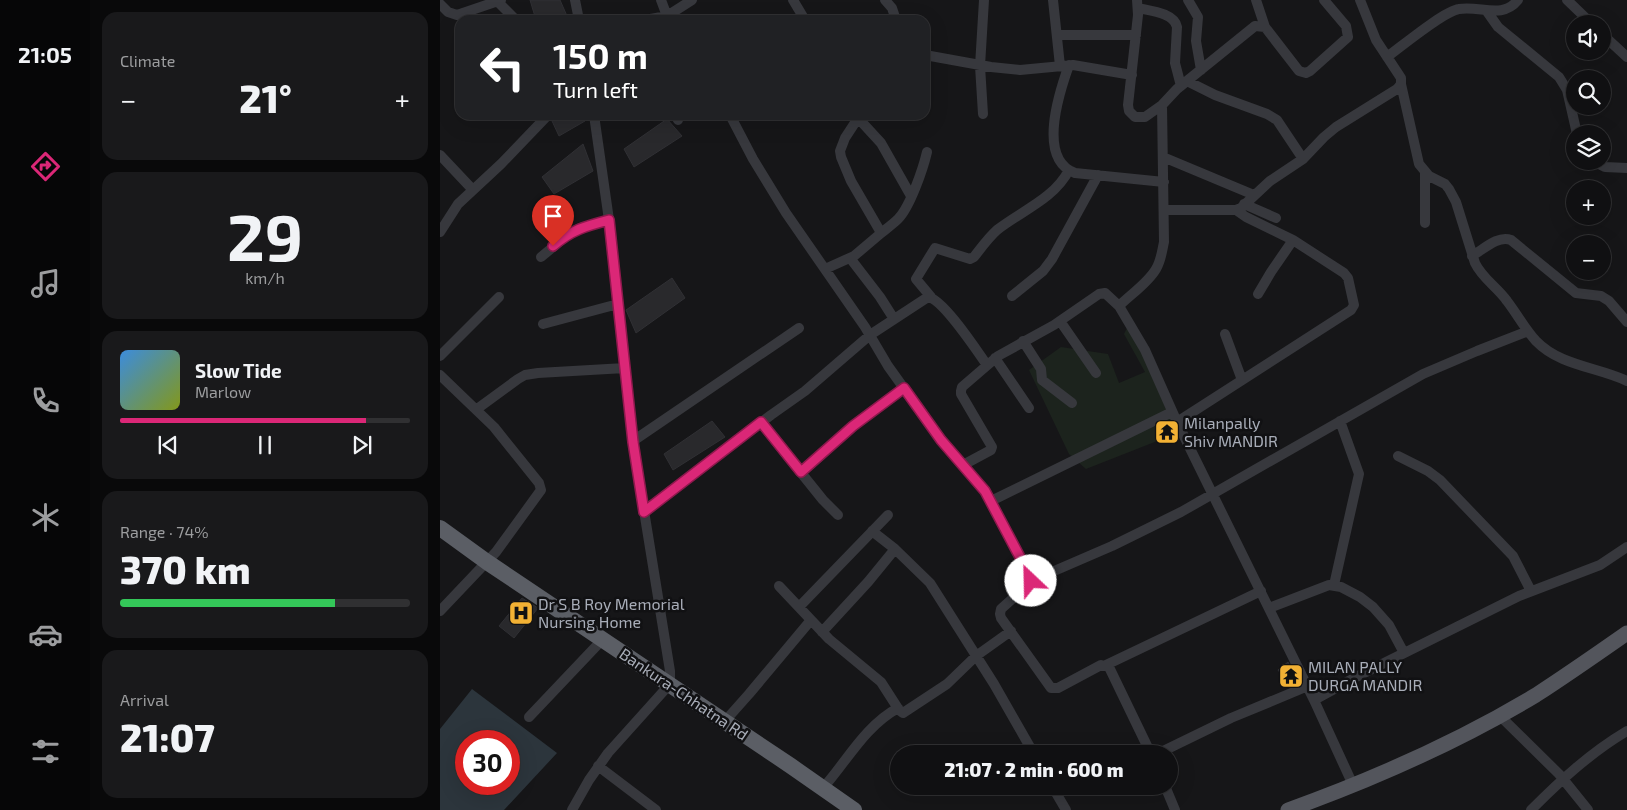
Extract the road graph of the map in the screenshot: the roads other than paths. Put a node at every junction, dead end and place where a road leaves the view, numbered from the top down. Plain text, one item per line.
1 (575, 0) edge
2 (661, 0) edge
3 (692, 0) edge
4 (793, 0) edge
5 (885, 0) edge
6 (984, 0) edge
7 (1053, 0) edge
8 (1188, 0) edge
9 (1256, 0) edge
10 (1324, 0) edge
11 (1360, 0) edge
12 (1567, 0) edge
13 (499, 1) edge
14 (1514, 2) edge
15 (440, 4) edge
16 (1138, 4) edge
17 (1486, 10) junction
18 (512, 15) edge
19 (578, 15) edge
20 (668, 15) edge
21 (673, 15) edge
22 (802, 15) edge
23 (894, 15) edge
24 (1583, 15) edge
25 (1265, 27) junction
26 (1058, 35) junction
27 (1136, 35) junction
28 (1611, 42) edge
29 (930, 55) edge
30 (1387, 57) junction
31 (1627, 57) edge
32 (980, 66) junction
33 (1065, 66) junction
34 (1201, 70) junction
35 (1132, 75) junction
36 (1184, 83) junction
37 (1401, 84) junction
38 (1162, 105) junction
39 (982, 114) dead end
40 (543, 120) edge
41 (595, 120) edge
42 (733, 120) edge
43 (857, 120) edge
44 (862, 120) edge
45 (1575, 125) edge
46 (927, 152) dead end
47 (440, 155) edge
48 (1163, 156) junction
49 (1303, 159) junction
50 (1611, 167) edge
51 (1627, 168) edge
52 (1069, 170) junction
53 (1425, 173) junction
54 (1098, 175) junction
55 (1164, 182) junction
56 (473, 190) junction
57 (1254, 195) junction
58 (911, 196) junction
59 (1240, 207) junction
60 (1164, 210) junction
61 (1276, 218) dead end
62 (609, 220) junction
63 (1425, 223) dead end
64 (440, 232) edge
65 (880, 234) junction
66 (1293, 240) junction
67 (541, 256) dead end
68 (1472, 256) junction
69 (850, 258) junction
70 (825, 269) junction
71 (1258, 294) dead end
72 (1012, 296) dead end
73 (500, 297) dead end
74 (931, 297) junction
75 (618, 304) junction
76 (1119, 306) junction
77 (894, 319) junction
78 (1060, 321) junction
79 (1627, 322) edge
80 (543, 324) dead end
81 (799, 328) dead end
82 (1528, 332) junction
83 (1225, 334) dead end
84 (870, 335) junction
85 (1023, 341) junction
86 (440, 356) edge
87 (992, 361) junction
88 (625, 368) junction
89 (1096, 373) dead end
90 (440, 375) edge
91 (1242, 380) junction
92 (1627, 381) edge
93 (904, 388) junction
94 (1072, 403) dead end
95 (1029, 408) dead end
96 (477, 409) junction
97 (1172, 412) junction
98 (761, 422) junction
99 (1177, 422) junction
100 (1340, 422) junction
101 (633, 442) junction
102 (1398, 456) dead end
103 (963, 465) junction
104 (801, 472) junction
105 (1214, 495) junction
106 (991, 501) junction
107 (644, 512) junction
108 (838, 515) dead end
109 (888, 515) dead end
110 (440, 528) edge
111 (872, 531) junction
112 (1627, 547) edge
113 (895, 549) junction
114 (488, 562) junction
115 (1031, 581) junction
116 (1334, 585) junction
117 (779, 586) dead end
118 (1261, 591) junction
119 (1531, 591) junction
120 (799, 607) junction
121 (1269, 608) junction
122 (440, 611) edge
123 (811, 620) junction
124 (1011, 631) junction
125 (822, 632) junction
126 (1627, 633) edge
127 (603, 640) junction
128 (1404, 653) junction
129 (976, 656) junction
130 (1106, 665) junction
131 (670, 684) junction
132 (1308, 686) junction
133 (1314, 700) junction
134 (898, 708) junction
135 (1499, 715) junction
136 (529, 717) dead end
137 (725, 721) junction
138 (1627, 731) edge
139 (1029, 745) edge
140 (1147, 745) edge
141 (1176, 745) edge
142 (598, 766) junction
143 (1563, 778) junction
144 (1353, 785) junction
145 (823, 788) junction
146 (1057, 795) edge
147 (1168, 795) edge
148 (572, 810) edge
149 (656, 810) edge
150 (854, 810) edge
151 (1066, 810) edge
152 (1174, 810) edge
153 (1288, 810) edge
154 (1531, 810) edge
155 (1588, 810) edge

1 - 19 street
2 - 20 street
3 - 21 street
4 - 22 street
5 - 23 street
6 - 32 street
7 - 26 street
8 - 34 street
9 - 25 street
10 - 25 street
11 - 30 street
12 - 24 street
13 - 15 street
13 - 18 street
14 - 17 street
16 - 27 street
16 - 36 street
17 - 30 street
17 - 45 street
25 - 34 street
26 - 27 street
26 - 33 street
27 - 35 street
28 - 31 street
29 - 32 street
30 - 37 street
32 - 33 street
32 - 39 street
33 - 35 street
33 - 52 street
34 - 36 street
35 - 38 street
36 - 38 street
36 - 49 street
37 - 49 street
37 - 53 street
38 - 48 street
40 - 56 street
41 - 62 street
42 - 70 street
43 - 65 street
44 - 58 street
46 - 58 street
47 - 56 street
48 - 55 street
48 - 57 street
49 - 57 street
50 - 51 street
52 - 54 street
52 - 74 street
53 - 63 street
53 - 68 street
54 - 55 street
54 - 72 street
55 - 60 street
56 - 64 street
57 - 59 street
58 - 65 street
59 - 60 street
59 - 61 street
59 - 66 street
60 - 76 street
62 - 67 street
62 - 75 street
65 - 69 street
66 - 71 street
66 - 91 street
68 - 79 street
68 - 82 street
69 - 70 street
69 - 77 street
70 - 84 street
73 - 86 street
74 - 77 street
74 - 87 street
75 - 80 street
75 - 88 street
76 - 78 street
76 - 97 street
77 - 84 street
78 - 85 street
78 - 89 street
81 - 101 street
82 - 92 street
82 - 100 street
83 - 91 street
84 - 93 street
84 - 98 street
85 - 87 street
85 - 94 street
87 - 95 street
87 - 103 street
88 - 96 street
88 - 101 street
90 - 96 street
91 - 99 street
93 - 103 street
93 - 104 street
96 - 114 street
97 - 99 street
97 - 106 street
98 - 104 street
98 - 107 street
99 - 105 street
100 - 105 street
100 - 116 street
101 - 107 street
102 - 119 street
103 - 106 street
104 - 108 street
105 - 115 street
105 - 118 street
106 - 115 street
107 - 131 street
109 - 111 street
110 - 114 highway, Bankura-Chhatna Rd
111 - 113 street
111 - 120 street
112 - 119 street
113 - 125 street
113 - 129 street
114 - 122 street
114 - 127 highway, Bankura-Chhatna Rd
115 - 124 street
116 - 121 street
116 - 128 street
117 - 120 street
118 - 121 street
118 - 130 street
119 - 128 street
120 - 123 street
121 - 132 street
123 - 125 street
123 - 137 street
124 - 129 street
124 - 130 street
125 - 134 street
126 - 135 main road
127 - 131 highway, Bankura-Chhatna Rd
127 - 136 street
128 - 133 street
129 - 134 street
129 - 139 street
130 - 140 street
131 - 137 highway, Bankura-Chhatna Rd
131 - 142 street
132 - 133 street
132 - 141 street
133 - 144 street
134 - 145 street
135 - 143 street
135 - 144 main road
137 - 145 highway, Bankura-Chhatna Rd
138 - 143 street
142 - 148 street
142 - 149 street
143 - 154 street
143 - 155 street
144 - 153 main road
145 - 150 highway, Bankura-Chhatna Rd
146 - 151 street
147 - 152 street

